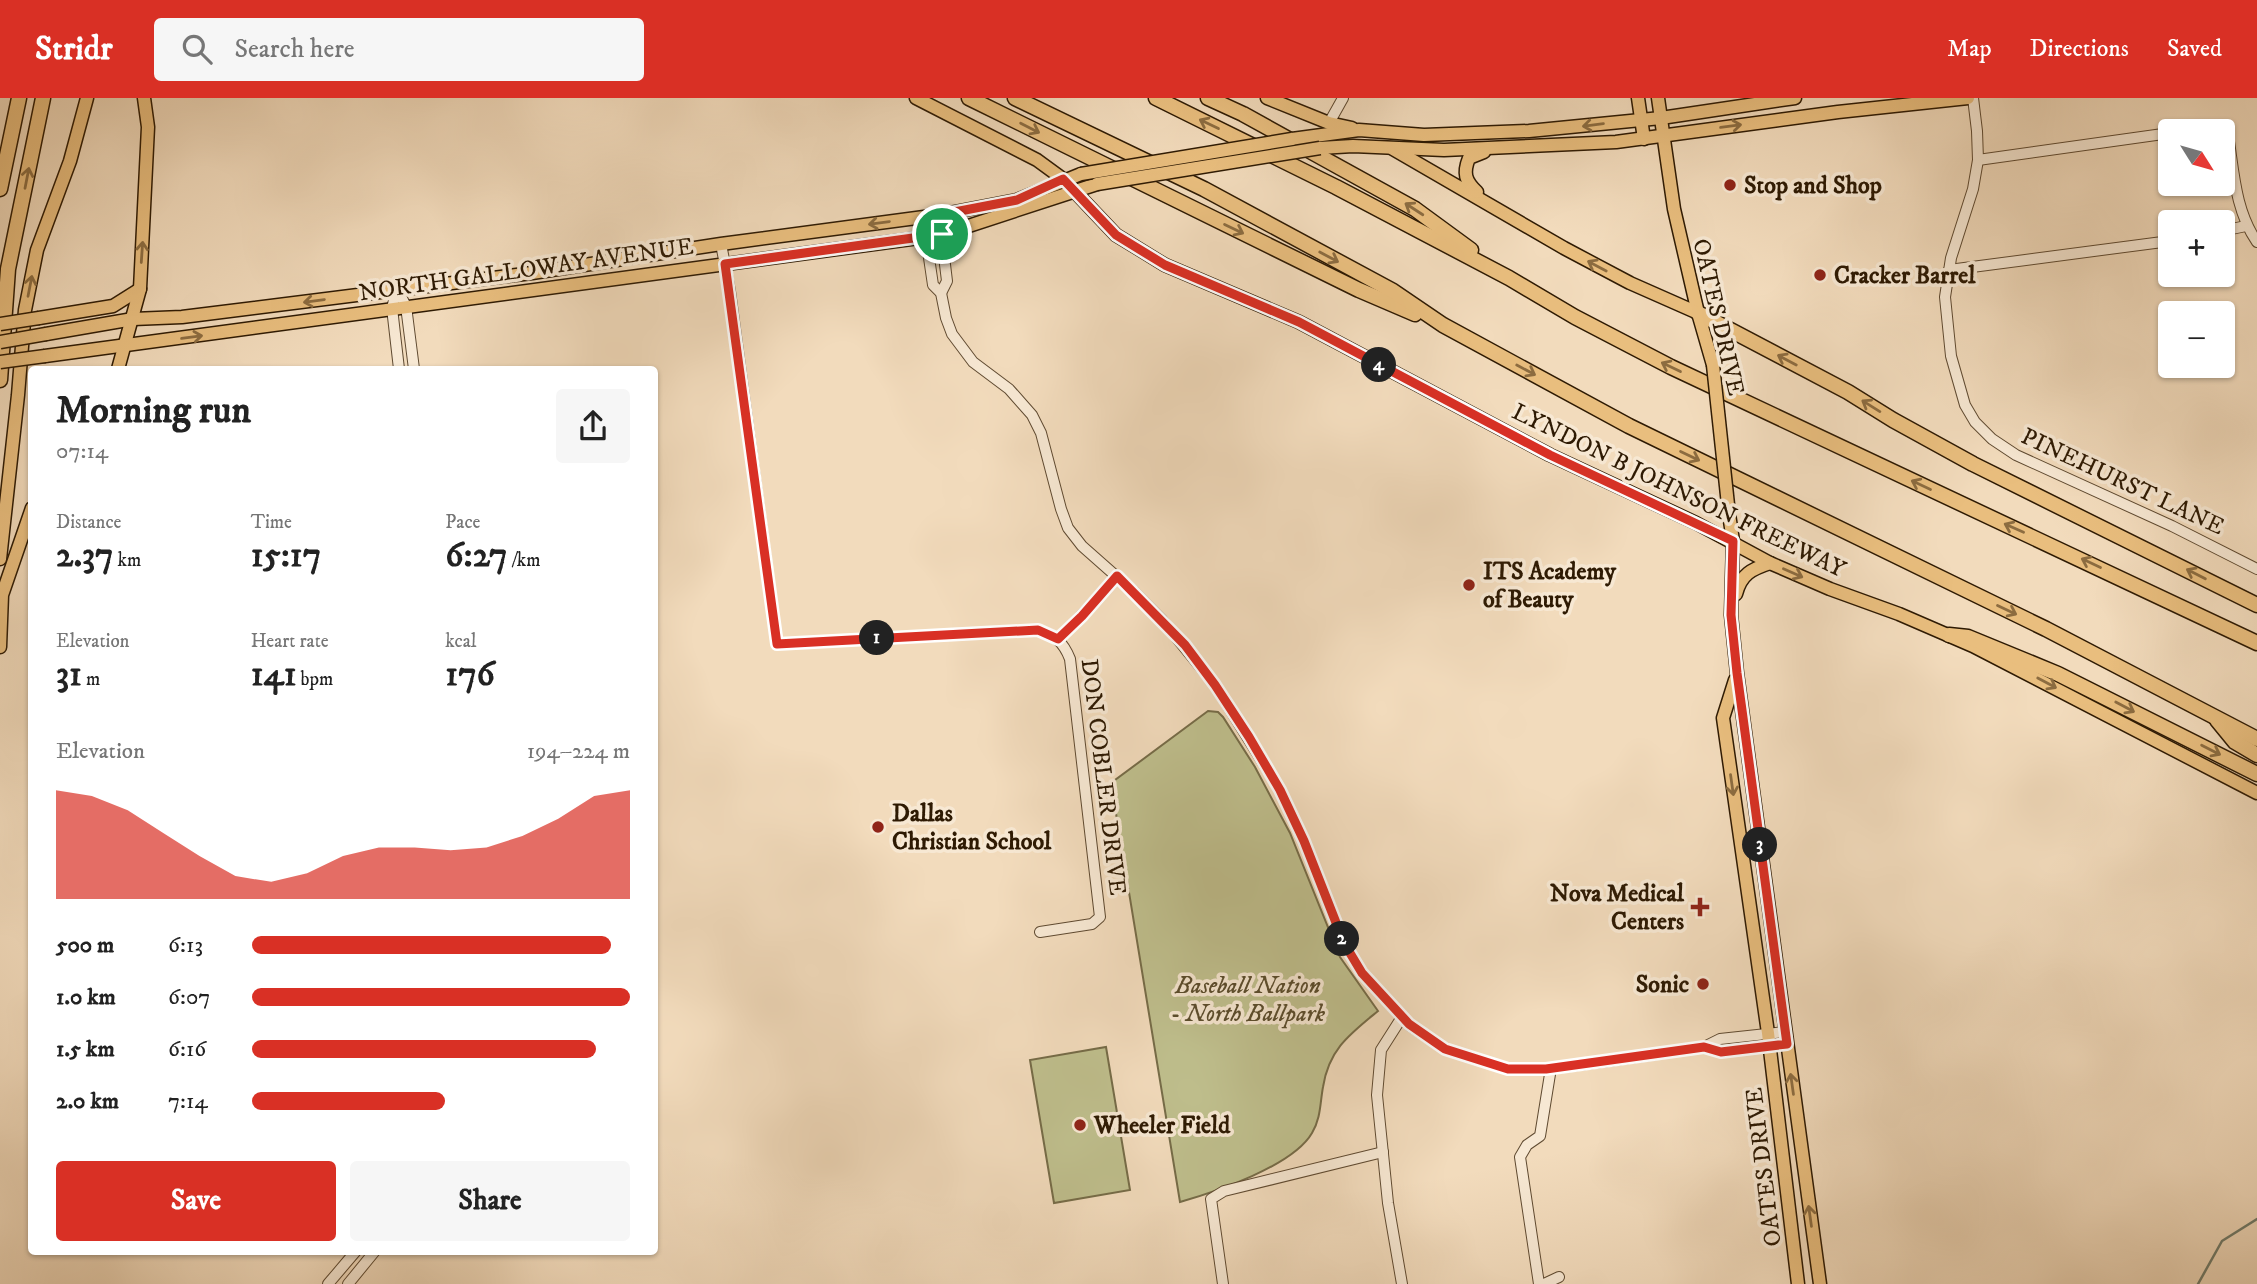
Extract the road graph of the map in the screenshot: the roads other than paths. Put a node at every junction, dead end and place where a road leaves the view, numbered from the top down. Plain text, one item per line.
1 (19, 98) edge
2 (43, 98) edge
3 (87, 98) edge
4 (144, 98) edge
5 (916, 98) edge
6 (969, 98) edge
7 (1015, 98) edge
8 (1156, 98) edge
9 (1208, 98) edge
10 (1267, 98) edge
11 (1343, 98) edge
12 (1638, 98) edge
13 (1658, 98) edge
14 (1796, 98) edge
15 (1838, 98) edge
16 (1970, 98) edge
17 (1838, 112) junction
18 (1305, 113) junction
19 (1661, 118) junction
20 (1641, 119) junction
21 (1329, 123) junction
22 (1359, 130) junction
23 (1663, 135) junction
24 (2158, 135) edge
25 (1644, 139) junction
26 (1302, 140) junction
27 (1391, 147) junction
28 (1498, 147) junction
29 (1278, 154) junction
30 (1037, 160) junction
31 (1978, 160) junction
32 (1063, 179) junction
33 (2235, 181) edge
34 (0, 189) edge
35 (1074, 190) junction
36 (1040, 191) junction
37 (1495, 209) junction
38 (939, 215) junction
39 (923, 217) junction
40 (2246, 226) junction
41 (2235, 228) edge
42 (942, 234) junction
43 (925, 236) junction
44 (2257, 242) edge
45 (2158, 243) edge
46 (721, 244) junction
47 (725, 264) junction
48 (1950, 270) junction
49 (1509, 278) junction
50 (140, 289) junction
51 (397, 289) junction
52 (941, 293) junction
53 (284, 304) junction
54 (406, 306) junction
55 (392, 308) junction
56 (1698, 313) junction
57 (132, 320) junction
58 (286, 323) junction
59 (0, 324) edge
60 (1443, 325) junction
61 (0, 342) edge
62 (124, 345) junction
63 (0, 362) edge
64 (119, 366) edge
65 (399, 366) edge
66 (415, 366) edge
67 (0, 380) edge
68 (28, 519) edge
69 (1733, 541) junction
70 (0, 559) edge
71 (1770, 562) junction
72 (2257, 569) edge
73 (1117, 576) junction
74 (1, 591) edge
75 (2257, 605) edge
76 (1731, 615) junction
77 (1949, 635) junction
78 (1058, 639) junction
79 (2257, 643) edge
80 (0, 647) edge
81 (1737, 673) junction
82 (2214, 716) junction
83 (2257, 738) edge
84 (2257, 755) edge
85 (2257, 774) edge
86 (2257, 793) edge
87 (1762, 859) junction
88 (1743, 860) junction
89 (1040, 932) dead end
90 (1402, 1017) junction
91 (1786, 1038) junction
92 (1769, 1040) junction
93 (1552, 1068) junction
94 (1383, 1152) junction
95 (353, 1255) edge
96 (372, 1255) edge
97 (1559, 1277) dead end
98 (328, 1284) edge
99 (348, 1284) edge
100 (1223, 1284) edge
101 (1402, 1284) edge
102 (1542, 1284) edge
103 (1798, 1284) edge
104 (1820, 1284) edge

1 - 34 highway
67 -> 2 highway
70 -> 3 main road
50 -> 4 main road
5 - 30 main road, LYNDON B JOHNSON FREEWAY
6 -> 60 highway
7 -> 60 highway, LYNDON B JOHNSON FREEWAY
49 -> 8 highway
49 -> 9 highway
10 - 18 main road
11 - 21 street
12 - 20 main road
13 - 19 main road, OATES DRIVE
14 - 19 main road, NORTH GALLOWAY AVENUE
15 - 17 main road
16 - 17 main road, NORTH GALLOWAY AVENUE
16 - 31 street, PINEHURST LANE
23 -> 17 main road, NORTH GALLOWAY AVENUE
18 - 21 main road
18 - 26 main road
19 - 20 main road, NORTH GALLOWAY AVENUE
19 - 23 main road, OATES DRIVE
20 -> 22 main road, NORTH GALLOWAY AVENUE
20 - 25 main road
21 - 22 main road
22 - 26 main road, NORTH GALLOWAY AVENUE
22 - 27 main road
23 - 25 main road, NORTH GALLOWAY AVENUE
23 - 56 main road, OATES DRIVE
24 - 31 street
25 - 28 main road, NORTH GALLOWAY AVENUE
26 - 29 main road, bridge
26 - 32 main road, NORTH GALLOWAY AVENUE, bridge
27 - 28 main road, NORTH GALLOWAY AVENUE
27 - 29 main road, NORTH GALLOWAY AVENUE, bridge
27 - 37 main road
28 - 37 main road
29 - 35 main road, NORTH GALLOWAY AVENUE, bridge
30 - 32 main road, LYNDON B JOHNSON FREEWAY
30 - 36 main road
31 - 48 street, PINEHURST LANE
32 - 35 main road, LYNDON B JOHNSON FREEWAY
32 - 36 main road, NORTH GALLOWAY AVENUE
33 - 40 street
35 - 42 main road, NORTH GALLOWAY AVENUE
35 - 69 main road, LYNDON B JOHNSON FREEWAY
36 - 38 main road, NORTH GALLOWAY AVENUE
56 -> 37 main road
38 - 39 main road, NORTH GALLOWAY AVENUE
38 - 42 street
39 - 43 street
39 -> 46 main road, NORTH GALLOWAY AVENUE
40 - 41 street
40 - 44 street
42 - 43 main road, NORTH GALLOWAY AVENUE
42 - 52 street
43 - 47 main road, NORTH GALLOWAY AVENUE
43 - 52 street
45 - 48 street
46 - 47 street, DON COBLER DRIVE
46 - 51 main road, NORTH GALLOWAY AVENUE
47 - 54 main road, NORTH GALLOWAY AVENUE
47 - 78 street, DON COBLER DRIVE
48 - 72 street, PINEHURST LANE
79 -> 49 highway
50 - 57 main road
50 - 59 main road, bridge
51 -> 53 main road, NORTH GALLOWAY AVENUE
51 - 54 street
51 - 55 street
52 - 73 street
53 - 57 main road, NORTH GALLOWAY AVENUE
53 - 58 main road
54 - 55 main road, NORTH GALLOWAY AVENUE
54 - 66 street
55 - 58 main road, NORTH GALLOWAY AVENUE
55 - 65 street
56 - 69 main road, OATES DRIVE, bridge
75 -> 56 highway
57 - 61 main road, NORTH GALLOWAY AVENUE, bridge
57 - 62 main road
62 -> 58 main road, NORTH GALLOWAY AVENUE
60 -> 82 highway, LYNDON B JOHNSON FREEWAY
62 - 63 main road, NORTH GALLOWAY AVENUE, bridge
62 - 64 main road
68 - 74 main road
69 - 71 main road, LYNDON B JOHNSON FREEWAY
69 - 76 main road, OATES DRIVE
71 - 76 main road
71 -> 77 main road, LYNDON B JOHNSON FREEWAY
73 - 78 street
73 - 90 street
74 - 80 main road
76 - 81 main road, OATES DRIVE
77 -> 85 highway
77 -> 86 main road, LYNDON B JOHNSON FREEWAY
78 - 89 street, DON COBLER DRIVE
81 - 87 main road, OATES DRIVE
81 -> 88 main road, OATES DRIVE
82 - 83 highway, LYNDON B JOHNSON FREEWAY
82 - 84 highway
87 - 88 main road
87 - 91 main road, OATES DRIVE
88 - 92 main road, OATES DRIVE
90 - 93 street
90 - 94 street
91 - 92 street
104 -> 91 main road, OATES DRIVE
92 - 93 street
92 - 103 main road, OATES DRIVE
93 - 102 street
94 - 100 street
94 - 101 street
95 - 98 street
96 - 99 street
97 - 102 street

